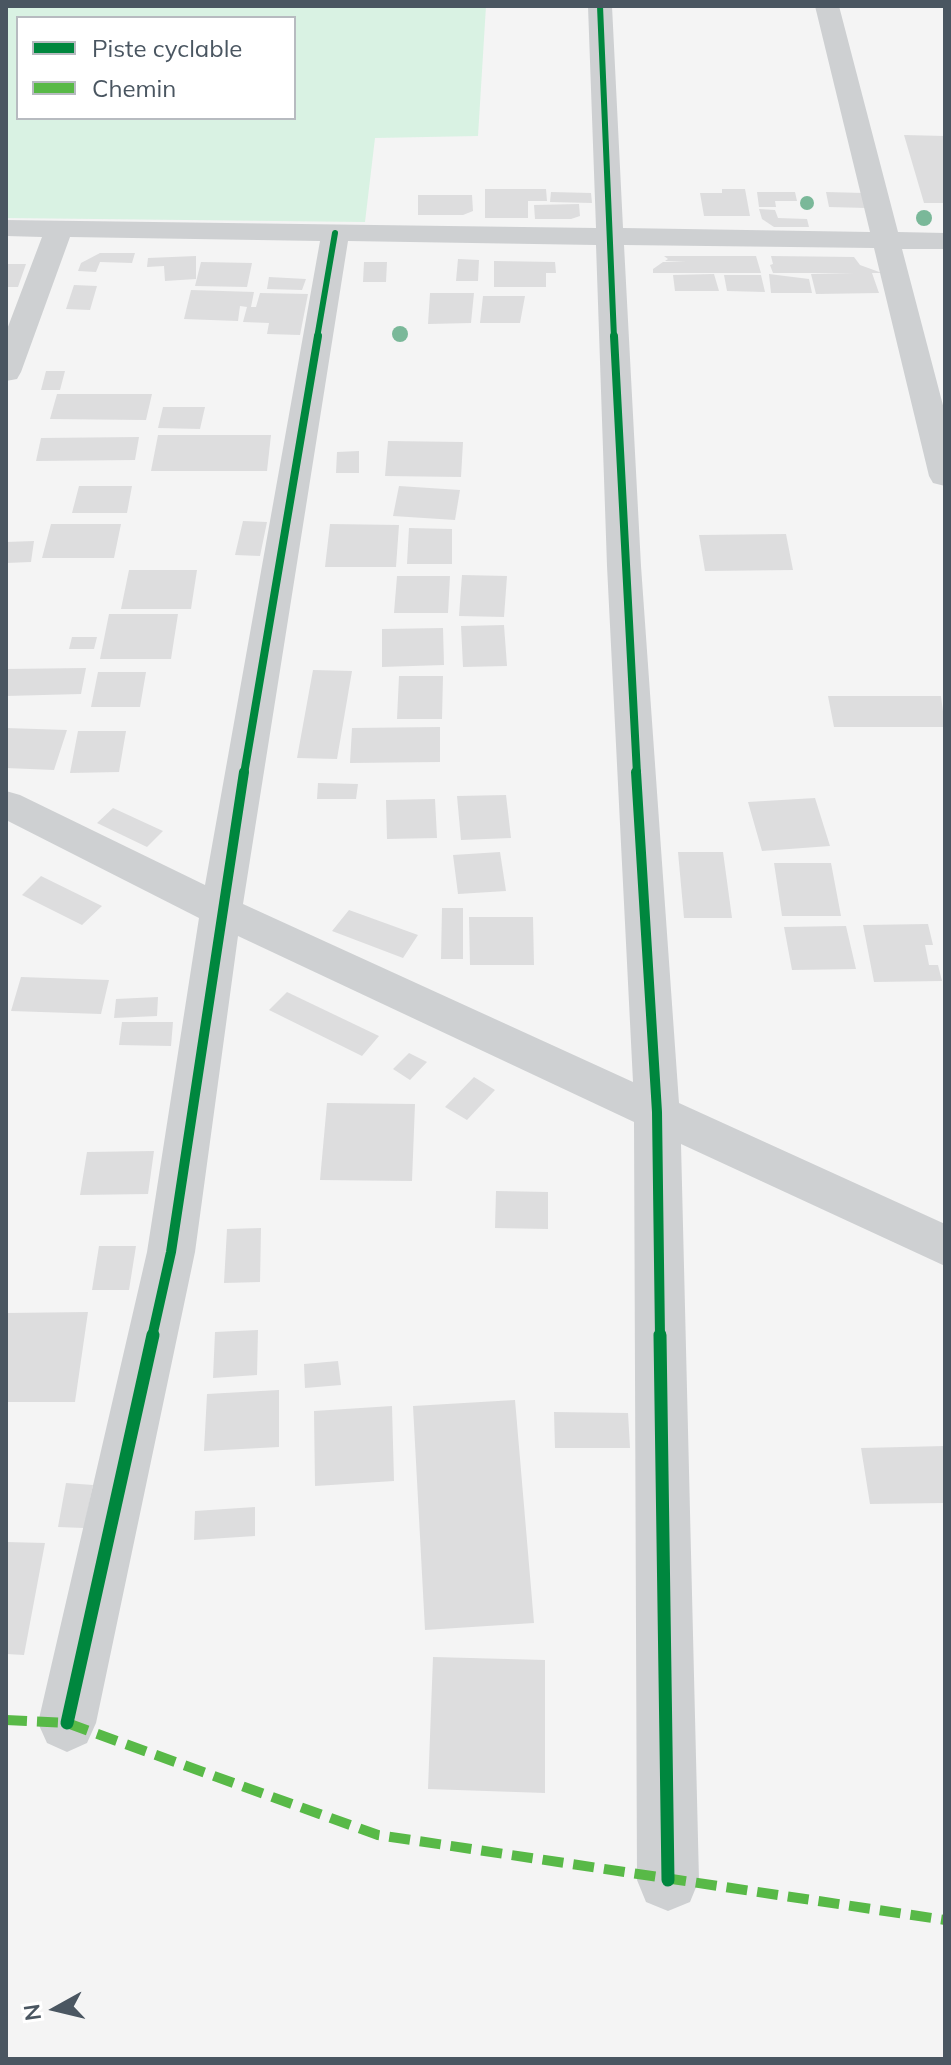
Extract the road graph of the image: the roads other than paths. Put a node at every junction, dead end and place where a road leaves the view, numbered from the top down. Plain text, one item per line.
1 (600, 6) edge
2 (827, 6) edge
3 (6, 228) edge
4 (59, 229) junction
5 (335, 233) junction
6 (610, 235) junction
7 (884, 240) junction
8 (945, 241) edge
9 (6, 372) edge
10 (945, 476) edge
11 (6, 804) edge
12 (221, 911) junction
13 (657, 1112) junction
14 (945, 1246) edge
15 (67, 1723) dead end
16 (668, 1880) dead end

1 - 6 street
2 - 7 street
3 - 4 street
4 - 5 street
4 - 9 street
5 - 6 street
5 - 12 street
6 - 7 street
6 - 13 street
7 - 8 street
7 - 10 street
11 - 12 street
12 - 13 street
12 - 15 street
13 - 14 street
13 - 16 street

